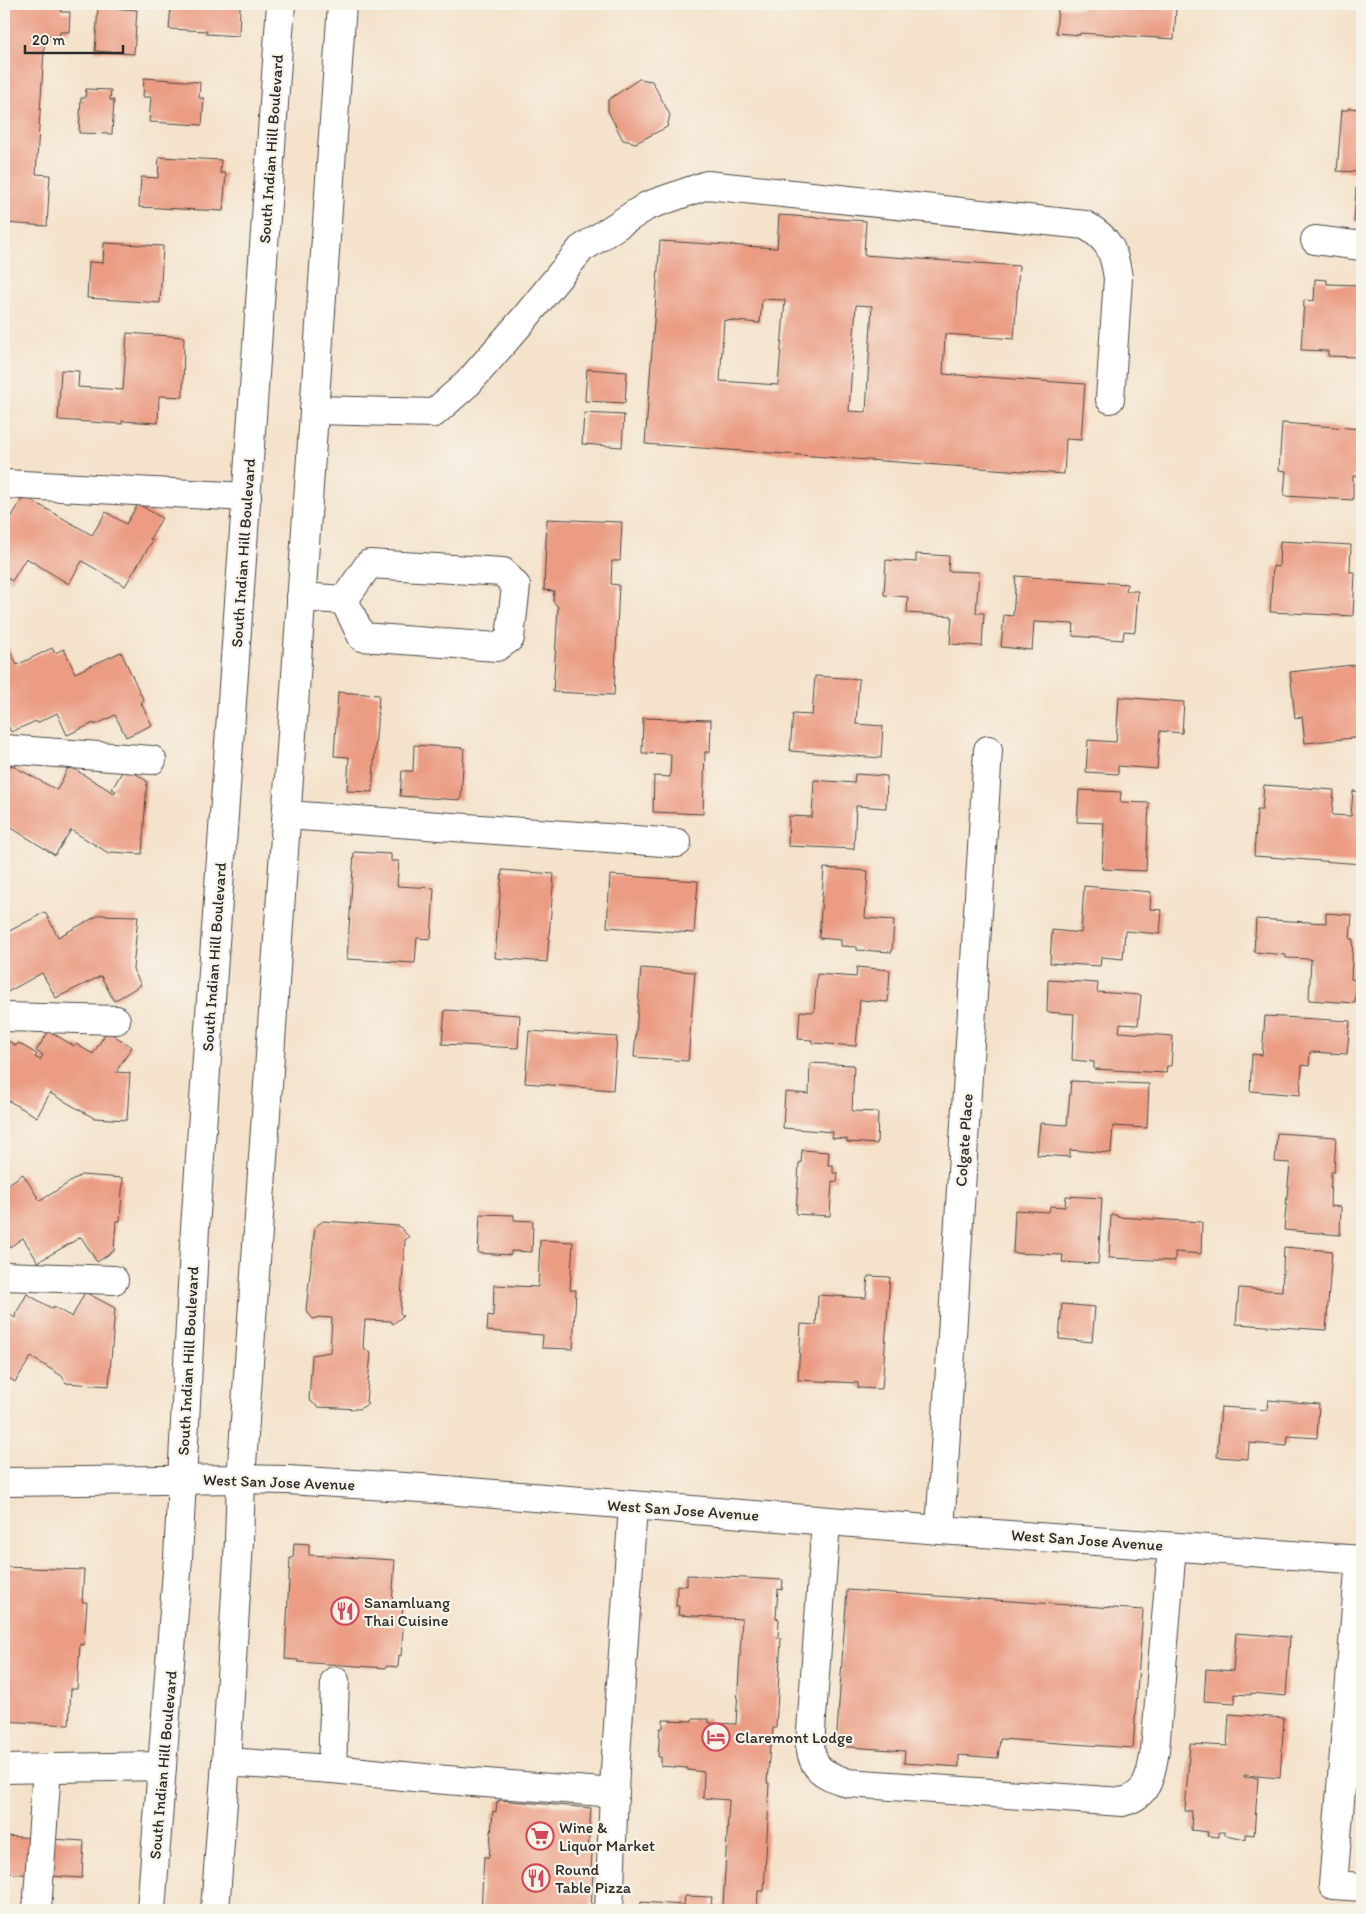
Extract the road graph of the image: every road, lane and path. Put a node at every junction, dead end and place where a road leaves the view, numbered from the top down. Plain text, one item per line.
1 (281, 4) edge
2 (342, 4) edge
3 (1315, 240) dead end
4 (1362, 246) edge
5 (1110, 399) dead end
6 (314, 410) junction
7 (4, 484) edge
8 (247, 497) junction
9 (301, 597) junction
10 (344, 600) junction
11 (4, 750) edge
12 (988, 750) dead end
13 (152, 760) dead end
14 (287, 815) junction
15 (677, 843) dead end
16 (4, 1017) edge
17 (116, 1020) dead end
18 (4, 1276) edge
19 (114, 1280) dead end
20 (241, 1479) junction
21 (182, 1480) junction
22 (4, 1482) edge
23 (633, 1506) junction
24 (826, 1521) junction
25 (940, 1530) junction
26 (1172, 1546) junction
27 (1361, 1560) edge
28 (1357, 1660) edge
29 (335, 1681) dead end
30 (226, 1762) junction
31 (162, 1766) junction
32 (47, 1768) junction
33 (4, 1769) edge
34 (332, 1769) junction
35 (614, 1793) junction
36 (1362, 1887) edge
37 (37, 1910) edge
38 (151, 1910) edge
39 (215, 1910) edge
40 (609, 1910) edge

1 - 8 main road, South Indian Hill Boulevard
2 - 6 main road
3 - 4 main road
5 - 6 main road
6 - 9 main road
7 - 8 main road
8 - 21 main road, South Indian Hill Boulevard
9 - 10 main road
9 - 14 main road
10 - 10 main road
11 - 13 main road
12 - 25 main road, Colgate Place
14 - 15 main road
14 - 20 main road
16 - 17 main road
18 - 19 main road
20 - 21 main road, West San Jose Avenue
20 - 23 main road, West San Jose Avenue
20 - 30 main road
21 - 22 main road, West San Jose Avenue
21 - 31 main road, South Indian Hill Boulevard
23 - 24 main road, West San Jose Avenue
23 - 35 main road
24 - 25 main road, West San Jose Avenue
24 - 26 main road
25 - 26 main road, West San Jose Avenue
26 - 27 main road, West San Jose Avenue
27 - 28 main road
28 - 36 main road
29 - 34 main road
30 - 34 main road
30 - 39 main road
31 - 32 main road
31 - 38 main road, South Indian Hill Boulevard
32 - 33 main road
32 - 37 main road
34 - 35 main road
35 - 40 main road

